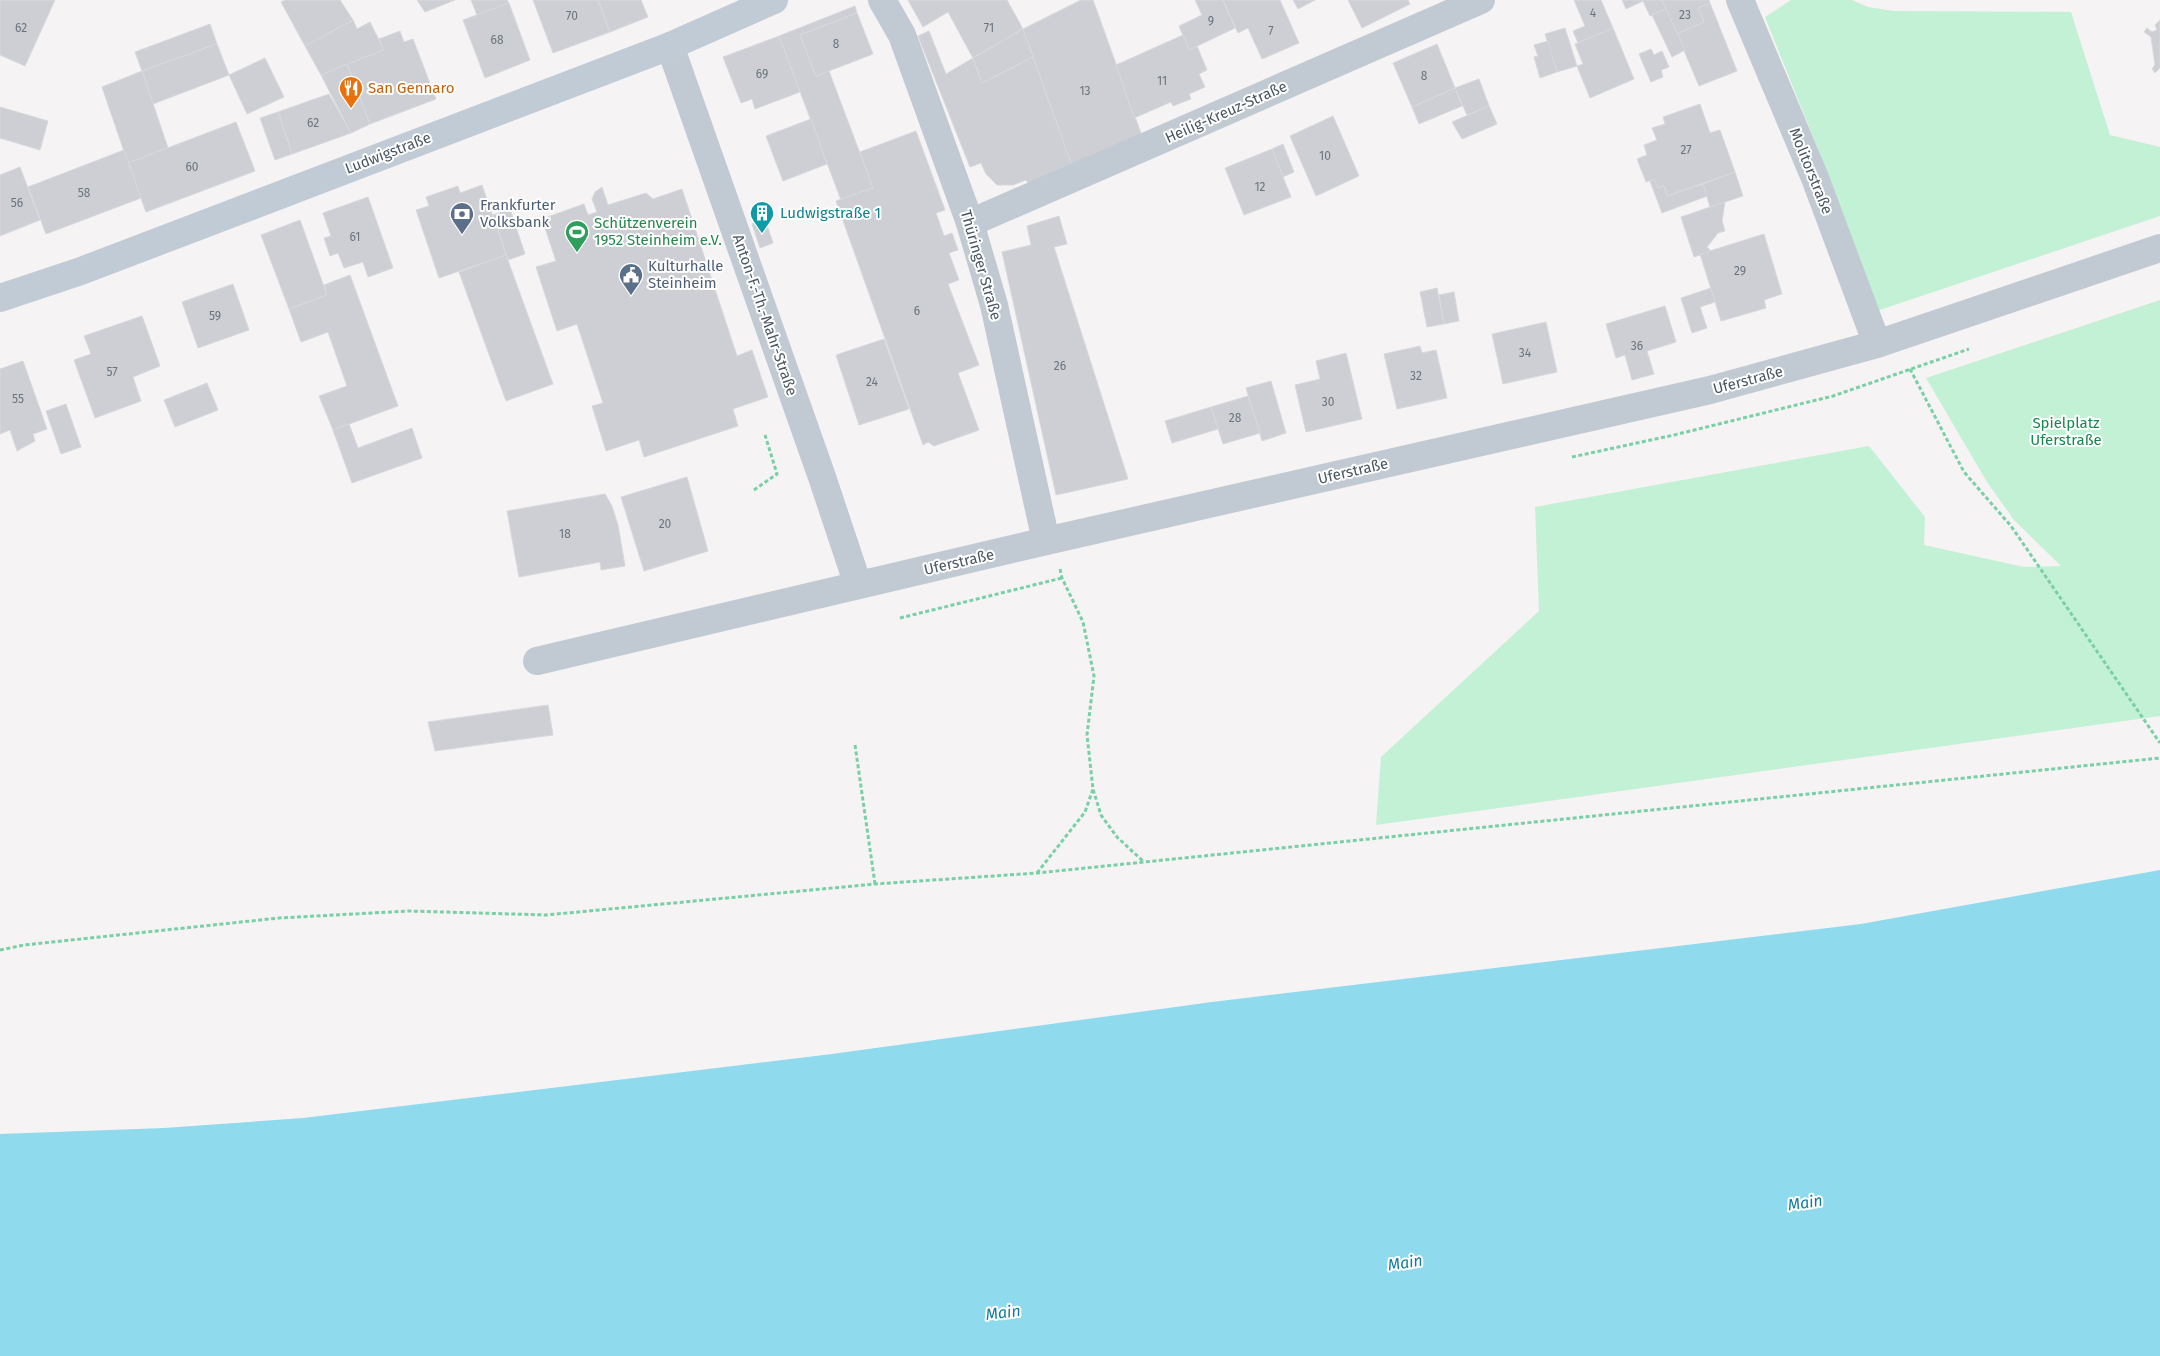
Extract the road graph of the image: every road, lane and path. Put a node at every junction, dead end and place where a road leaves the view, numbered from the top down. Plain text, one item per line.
1 (774, 0) edge
2 (882, 0) edge
3 (1481, 0) edge
4 (1740, 0) edge
5 (1447, 7) edge
6 (670, 46) junction
7 (970, 223) junction
8 (2160, 248) edge
9 (0, 298) edge
10 (1876, 344) junction
11 (1910, 370) dead end
12 (765, 435) dead end
13 (754, 490) dead end
14 (1053, 551) junction
15 (1062, 578) junction
16 (858, 585) junction
17 (900, 618) dead end
18 (537, 662) dead end
19 (2160, 743) edge
20 (855, 745) dead end
21 (2160, 758) edge
22 (1093, 789) junction
23 (1144, 862) junction
24 (1037, 873) junction
25 (875, 884) junction
26 (0, 950) edge

1 - 6 main road, Ludwigstraße
2 - 7 street, Thüringer Straße
3 - 5 street, Heilig-Kreuz-Straße
4 - 10 street, Molitorstraße
5 - 7 street, Heilig-Kreuz-Straße
6 - 9 main road, Ludwigstraße
6 - 16 street, Anton-F.-Th.-Mahr-Straße
7 - 14 street, Thüringer Straße
8 - 10 street, Uferstraße
10 - 14 street, Uferstraße
11 - 19 path
12 - 13 path
14 - 15 path
14 - 16 street, Uferstraße
15 - 17 path
15 - 22 path
16 - 18 street, Uferstraße
20 - 25 path
21 - 23 path
22 - 23 path
22 - 24 path
23 - 24 path
24 - 25 path
25 - 26 path

